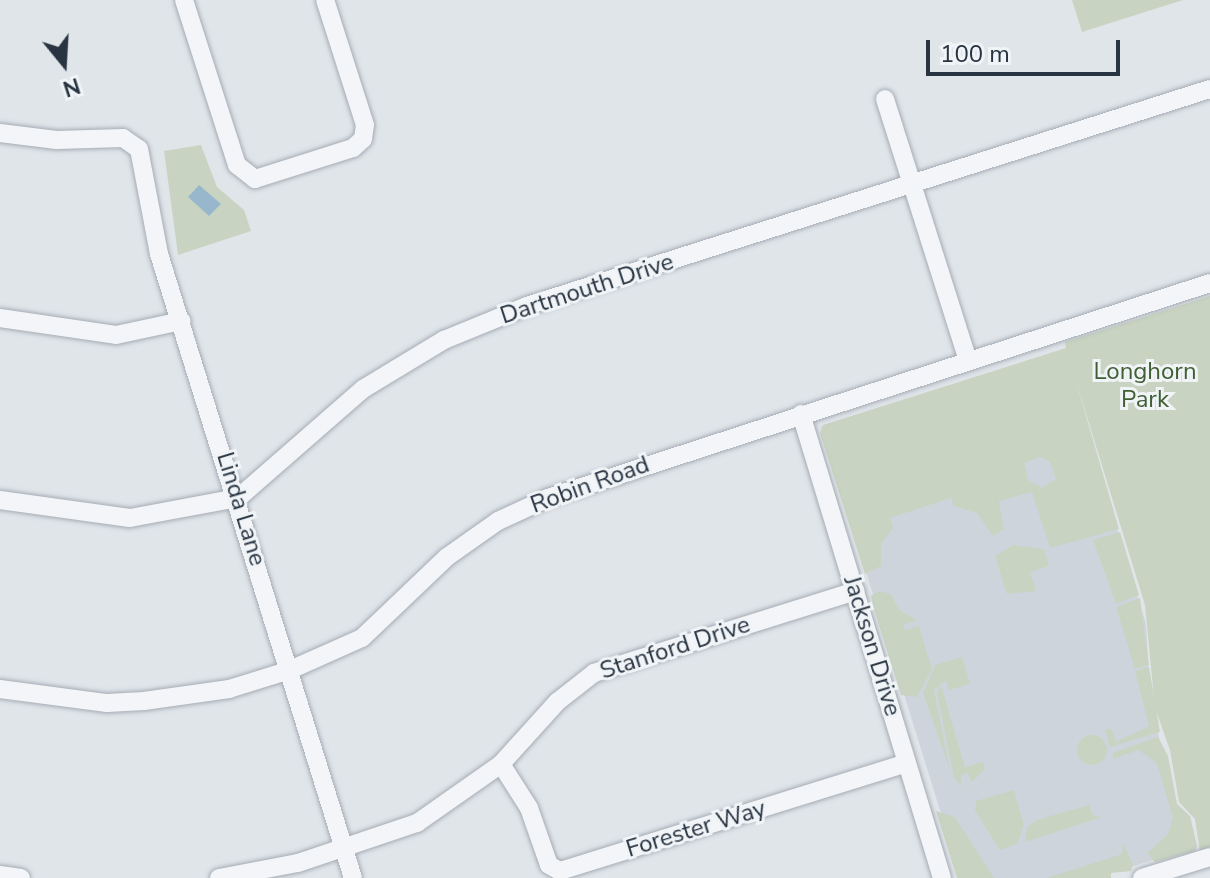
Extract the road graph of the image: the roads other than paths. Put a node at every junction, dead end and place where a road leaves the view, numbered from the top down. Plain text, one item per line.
1 (184, 0) edge
2 (325, 0) edge
3 (1210, 89) edge
4 (885, 99) dead end
5 (0, 133) edge
6 (913, 184) junction
7 (1210, 283) edge
8 (0, 318) edge
9 (182, 321) junction
10 (968, 360) junction
11 (801, 414) junction
12 (238, 498) junction
13 (0, 500) edge
14 (855, 591) junction
15 (290, 670) junction
16 (0, 689) edge
17 (907, 763) junction
18 (501, 764) junction
19 (345, 848) junction
20 (1200, 866) edge
21 (0, 875) edge
22 (21, 878) edge
23 (219, 878) edge
24 (353, 878) edge
25 (942, 878) edge
26 (1142, 878) edge

1 - 2 street
3 - 6 street, Dartmouth Drive
4 - 6 street
5 - 9 street, Linda Lane
6 - 10 street
6 - 12 street, Dartmouth Drive
7 - 10 street, Robin Road
8 - 9 street
9 - 12 street, Linda Lane
10 - 11 street, Robin Road
11 - 14 street, Jackson Drive
11 - 15 street, Robin Road
12 - 13 street
12 - 15 street, Linda Lane
14 - 17 street, Jackson Drive
14 - 18 street, Stanford Drive
15 - 16 street, Robin Road
15 - 19 street, Linda Lane
17 - 18 street, Forester Way
17 - 25 street, Jackson Drive
18 - 19 street, Stanford Drive
19 - 23 street, Stanford Drive
19 - 24 street, Linda Lane
20 - 26 street
21 - 22 street

